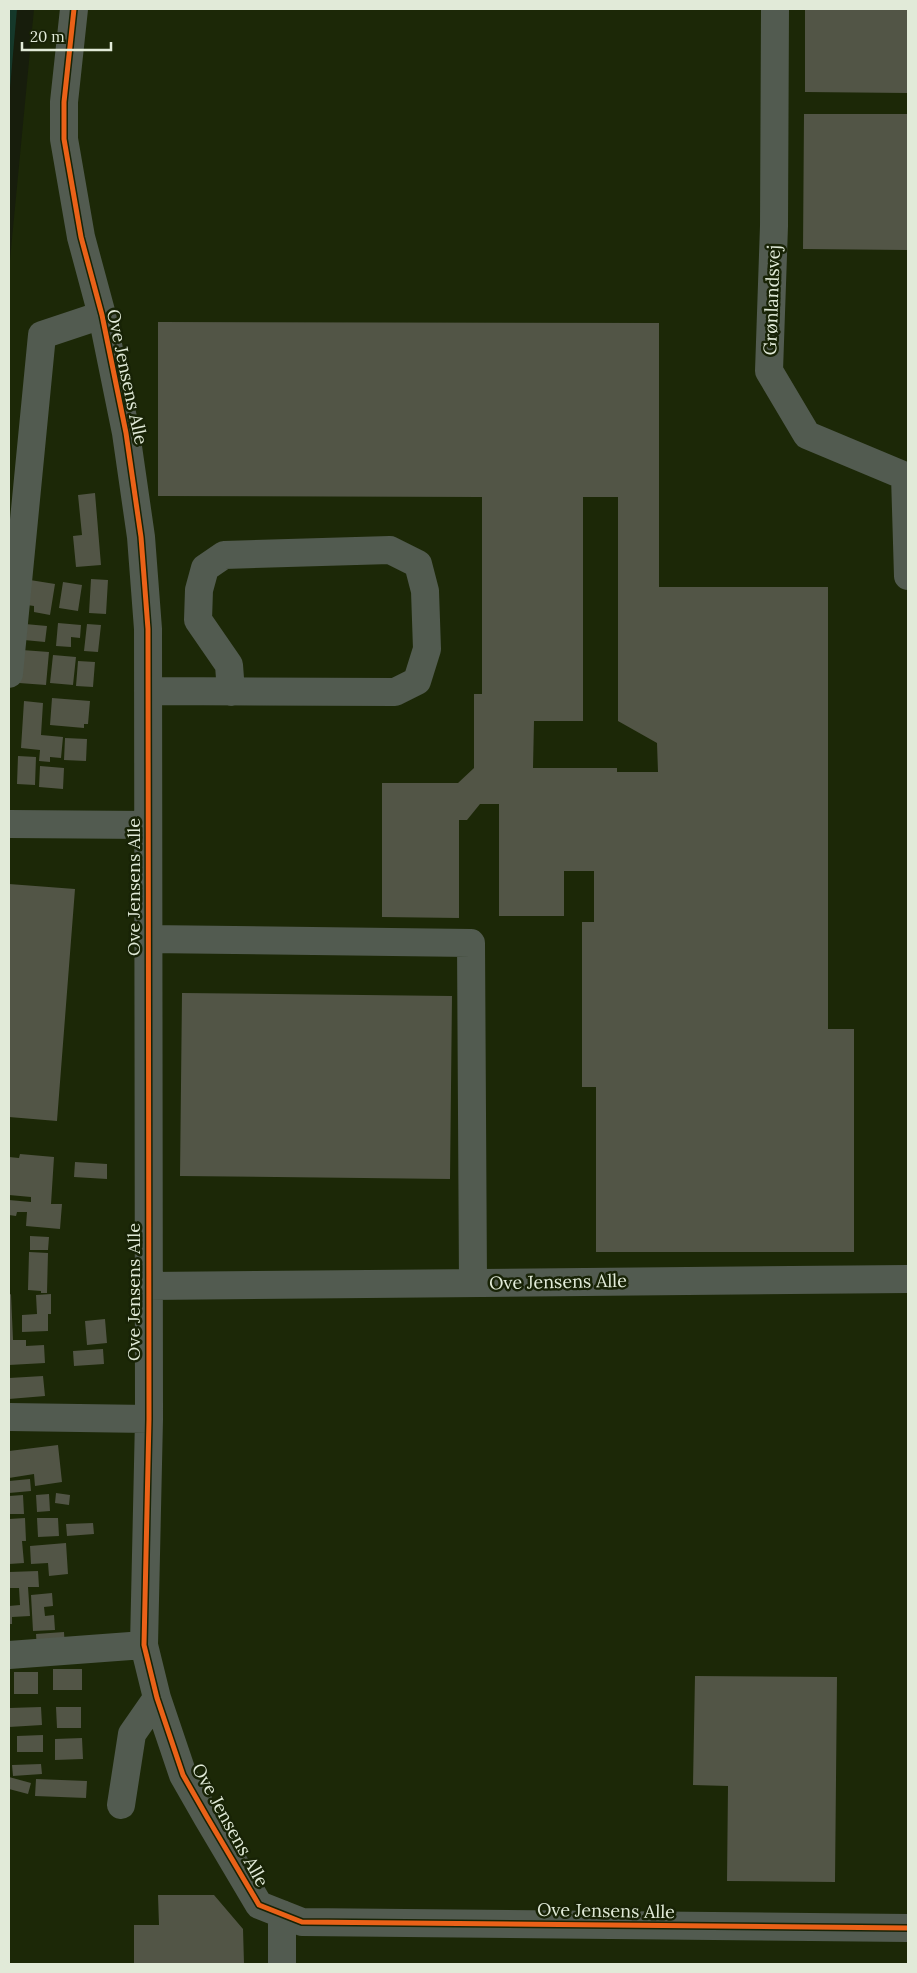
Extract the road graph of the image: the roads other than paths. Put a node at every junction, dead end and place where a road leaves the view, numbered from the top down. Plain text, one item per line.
1 (74, 9) edge
2 (775, 9) edge
3 (102, 316) junction
4 (907, 474) edge
5 (908, 576) edge
6 (9, 674) edge
7 (148, 691) junction
8 (231, 692) junction
9 (9, 824) edge
10 (148, 825) junction
11 (148, 939) junction
12 (908, 1279) edge
13 (474, 1283) junction
14 (148, 1286) junction
15 (9, 1417) edge
16 (149, 1419) junction
17 (144, 1646) junction
18 (9, 1655) edge
19 (157, 1698) junction
20 (121, 1805) dead end
21 (282, 1914) junction
22 (908, 1928) edge
23 (282, 1964) edge

1 - 3 street, Ove Jensens Alle
2 - 4 street, Grønlandsvej
3 - 6 street, Ove Jensens Alle
3 - 7 street, Ove Jensens Alle
4 - 5 street, Grønlandsvej
7 - 8 street
7 - 10 street, Ove Jensens Alle
8 - 8 street
9 - 10 street
10 - 11 street, Ove Jensens Alle
11 - 13 street
11 - 14 street, Ove Jensens Alle
12 - 13 street, Ove Jensens Alle
13 - 14 street, Ove Jensens Alle
14 - 16 street, Ove Jensens Alle
15 - 16 street
16 - 17 street, Ove Jensens Alle
17 - 18 street
17 - 19 street, Ove Jensens Alle
19 - 20 street
19 - 21 street, Ove Jensens Alle
21 - 22 street, Ove Jensens Alle
21 - 23 street

